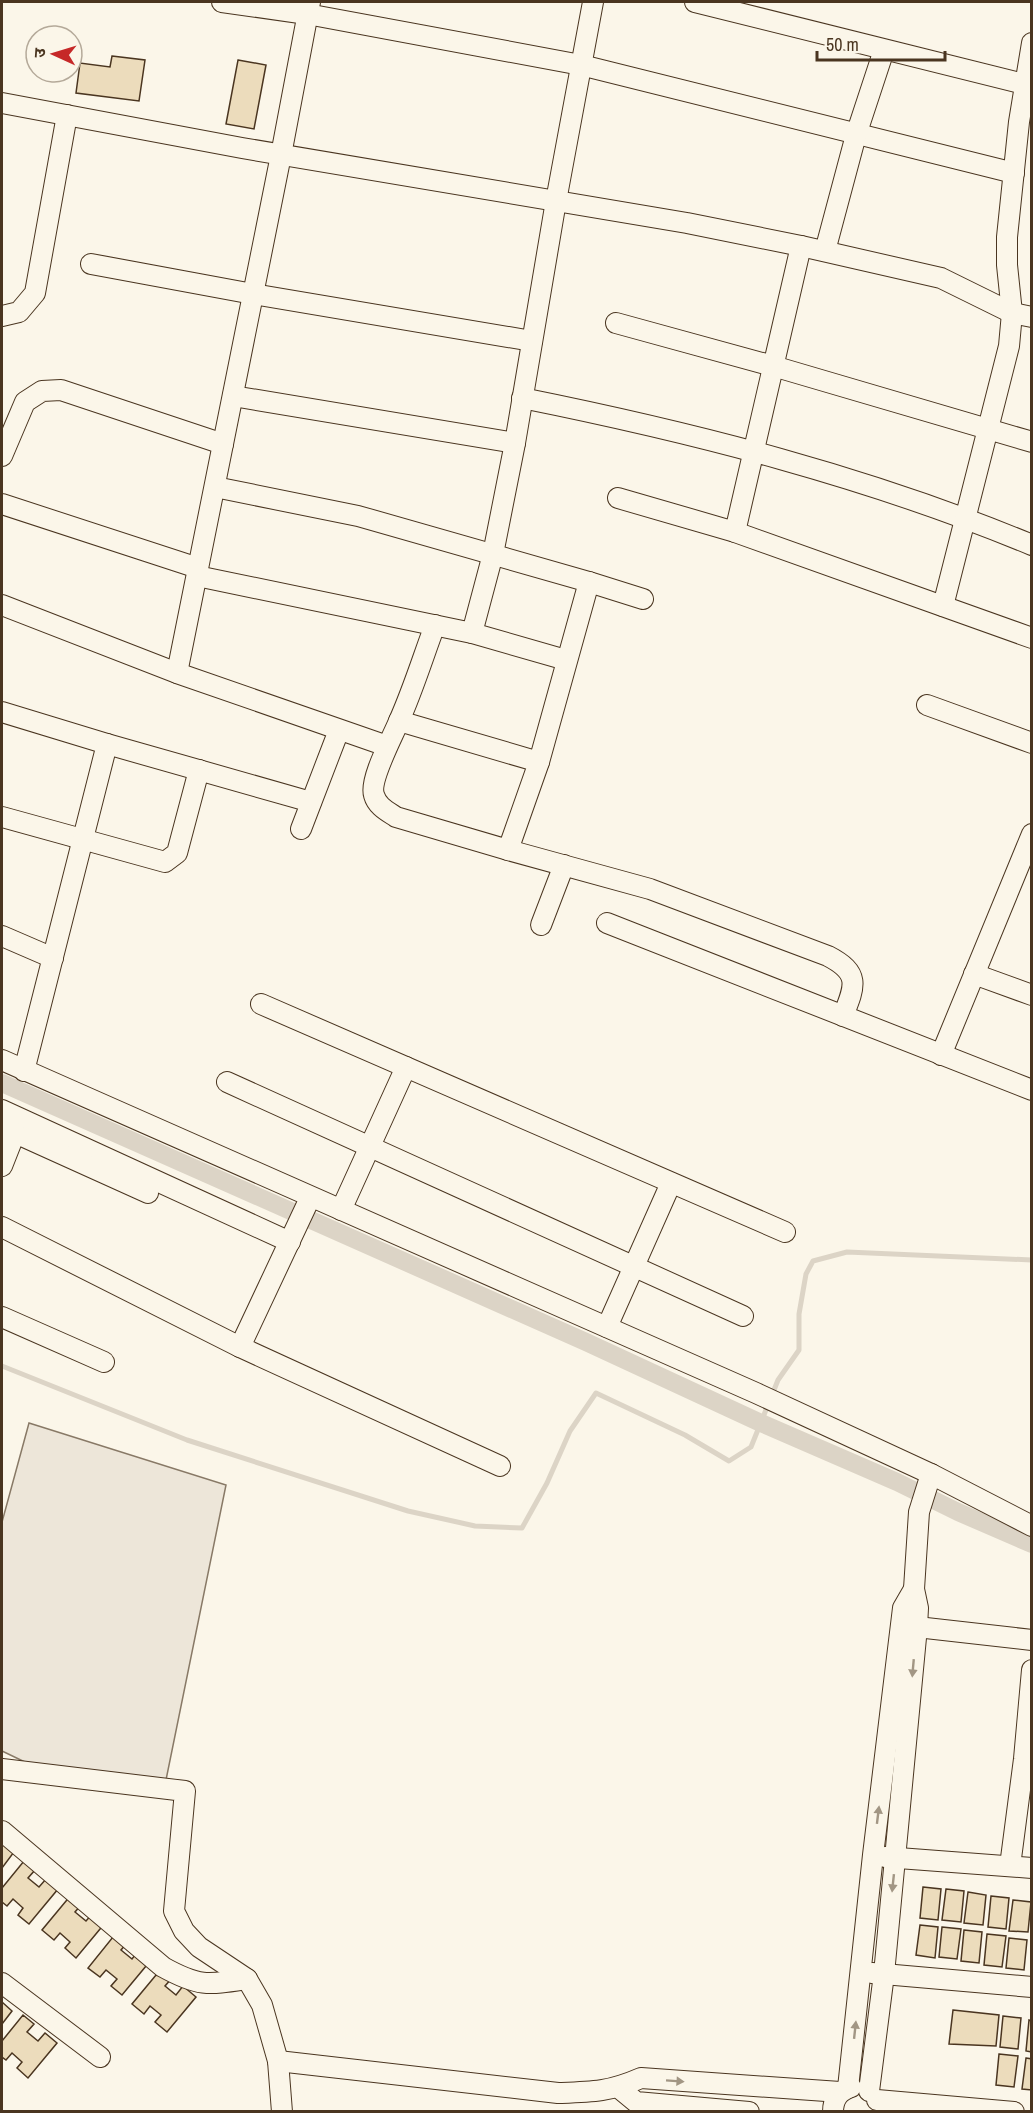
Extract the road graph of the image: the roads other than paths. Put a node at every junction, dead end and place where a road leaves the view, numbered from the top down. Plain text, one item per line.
1 (222, 2) edge
2 (593, 2) edge
3 (695, 2) edge
4 (731, 6) edge
5 (309, 8) edge
6 (1032, 43) edge
7 (884, 50) junction
8 (581, 65) junction
9 (1024, 84) junction
10 (2, 103) edge
11 (67, 115) junction
12 (856, 135) junction
13 (1024, 152) edge
14 (281, 155) junction
15 (1014, 173) junction
16 (556, 201) junction
17 (801, 246) junction
18 (825, 251) junction
19 (91, 264) dead end
20 (253, 294) junction
21 (1022, 315) edge
22 (2, 316) edge
23 (616, 323) dead end
24 (532, 341) junction
25 (773, 366) junction
26 (233, 396) junction
27 (522, 398) junction
28 (987, 428) junction
29 (515, 442) junction
30 (1032, 442) edge
31 (223, 444) junction
32 (754, 450) junction
33 (2, 456) edge
34 (215, 487) junction
35 (618, 498) dead end
36 (2, 504) edge
37 (965, 518) junction
38 (735, 532) junction
39 (1032, 545) edge
40 (493, 554) junction
41 (198, 572) junction
42 (589, 582) junction
43 (644, 599) dead end
44 (2, 605) edge
45 (943, 606) junction
46 (435, 625) junction
47 (472, 633) junction
48 (1032, 638) edge
49 (566, 660) junction
50 (177, 673) junction
51 (927, 705) dead end
52 (2, 711) edge
53 (399, 721) junction
54 (339, 730) junction
55 (1032, 743) edge
56 (107, 744) junction
57 (387, 746) junction
58 (539, 762) junction
59 (199, 770) junction
60 (311, 802) junction
61 (2, 817) edge
62 (301, 829) dead end
63 (1032, 834) edge
64 (83, 840) junction
65 (508, 850) junction
66 (564, 865) junction
67 (607, 923) dead end
68 (541, 924) dead end
69 (2, 936) edge
70 (53, 958) junction
71 (974, 974) junction
72 (1032, 995) edge
73 (261, 1004) dead end
74 (843, 1016) junction
75 (941, 1055) junction
76 (2, 1060) edge
77 (406, 1067) junction
78 (24, 1071) junction
79 (227, 1082) dead end
80 (1032, 1090) edge
81 (2, 1110) edge
82 (8, 1130) edge
83 (370, 1147) junction
84 (2, 1166) edge
85 (671, 1183) junction
86 (148, 1193) dead end
87 (307, 1203) junction
88 (341, 1210) junction
89 (2, 1227) edge
90 (785, 1232) dead end
91 (292, 1237) junction
92 (633, 1267) junction
93 (743, 1316) dead end
94 (2, 1317) edge
95 (607, 1327) junction
96 (240, 1347) junction
97 (104, 1362) dead end
98 (500, 1466) dead end
99 (929, 1479) junction
100 (1032, 1526) edge
101 (914, 1589) junction
102 (917, 1627) junction
103 (1032, 1640) edge
104 (1032, 1670) edge
105 (1028, 1760) edge
106 (2, 1769) edge
107 (2, 1832) edge
108 (873, 1855) junction
109 (896, 1858) junction
110 (1011, 1866) junction
111 (1032, 1868) edge
112 (861, 1972) junction
113 (884, 1974) junction
114 (247, 1979) junction
115 (2, 1983) edge
116 (1032, 1987) edge
117 (100, 2057) dead end
118 (278, 2061) junction
119 (619, 2088) junction
120 (844, 2090) junction
121 (875, 2101) edge
122 (282, 2112) edge
123 (749, 2112) edge
124 (833, 2112) edge
125 (1014, 2112) edge

1 - 5 street
2 - 8 street
3 - 4 street
4 - 7 street
5 - 8 street
5 - 14 street
6 - 9 street
7 - 9 street
7 - 12 street
8 - 12 street
8 - 16 street
9 - 13 street
10 - 11 street
11 - 14 street
11 - 22 street
12 - 15 street
12 - 18 street
13 - 15 street
14 - 16 street
14 - 20 street
15 - 21 street
16 - 17 street
16 - 24 street
17 - 18 street
17 - 25 street
18 - 21 street
19 - 20 street
20 - 24 street
20 - 26 street
21 - 28 street
23 - 25 street
24 - 27 street
25 - 28 street
25 - 32 street
26 - 29 street
26 - 31 street
27 - 29 street
27 - 32 street
28 - 30 street
28 - 37 street
29 - 40 street
31 - 33 street
31 - 34 street
32 - 37 street
32 - 38 street
34 - 40 street
34 - 41 street
35 - 38 street
36 - 41 street
37 - 39 street
37 - 45 street
38 - 45 street
40 - 42 street
40 - 47 street
41 - 46 street
41 - 50 street
42 - 43 street
42 - 49 street
44 - 50 street
45 - 48 street
46 - 47 street
46 - 53 street
47 - 49 street
49 - 58 street
50 - 54 street
51 - 55 street
52 - 56 street
53 - 57 street
53 - 58 street
54 - 57 street
54 - 60 street
56 - 59 street
56 - 64 street
57 - 65 street
58 - 65 street
59 - 60 street
59 - 64 street
60 - 62 street
61 - 64 street
63 - 71 street
64 - 70 street
65 - 66 street
66 - 68 street
66 - 74 street
67 - 74 street
69 - 70 street
70 - 78 street
71 - 72 street
71 - 75 street
73 - 77 street
74 - 75 street
75 - 80 street
76 - 78 street
77 - 83 street
77 - 85 street
78 - 87 street
79 - 83 street
81 - 91 street
82 - 84 street
82 - 86 street
83 - 88 street
83 - 92 street
85 - 90 street
85 - 92 street
87 - 88 street
87 - 91 street
88 - 95 street
89 - 96 street
91 - 96 street
92 - 93 street
92 - 95 street
94 - 97 street
95 - 99 street
96 - 98 street
99 - 100 street
99 - 101 street
101 - 102 street
108 -> 101 street
102 - 103 street
102 -> 109 street
104 - 105 street
105 - 110 street
106 - 114 street
107 - 114 street
108 - 109 street
108 - 112 street
109 - 110 street
109 -> 113 street
110 - 111 street
112 - 113 street
120 -> 112 street
113 - 116 street
113 - 121 street
114 - 118 street
115 - 117 street
118 - 119 street
118 - 122 street
119 -> 120 street
119 - 123 street
120 - 121 street
120 - 124 street
121 - 125 street

